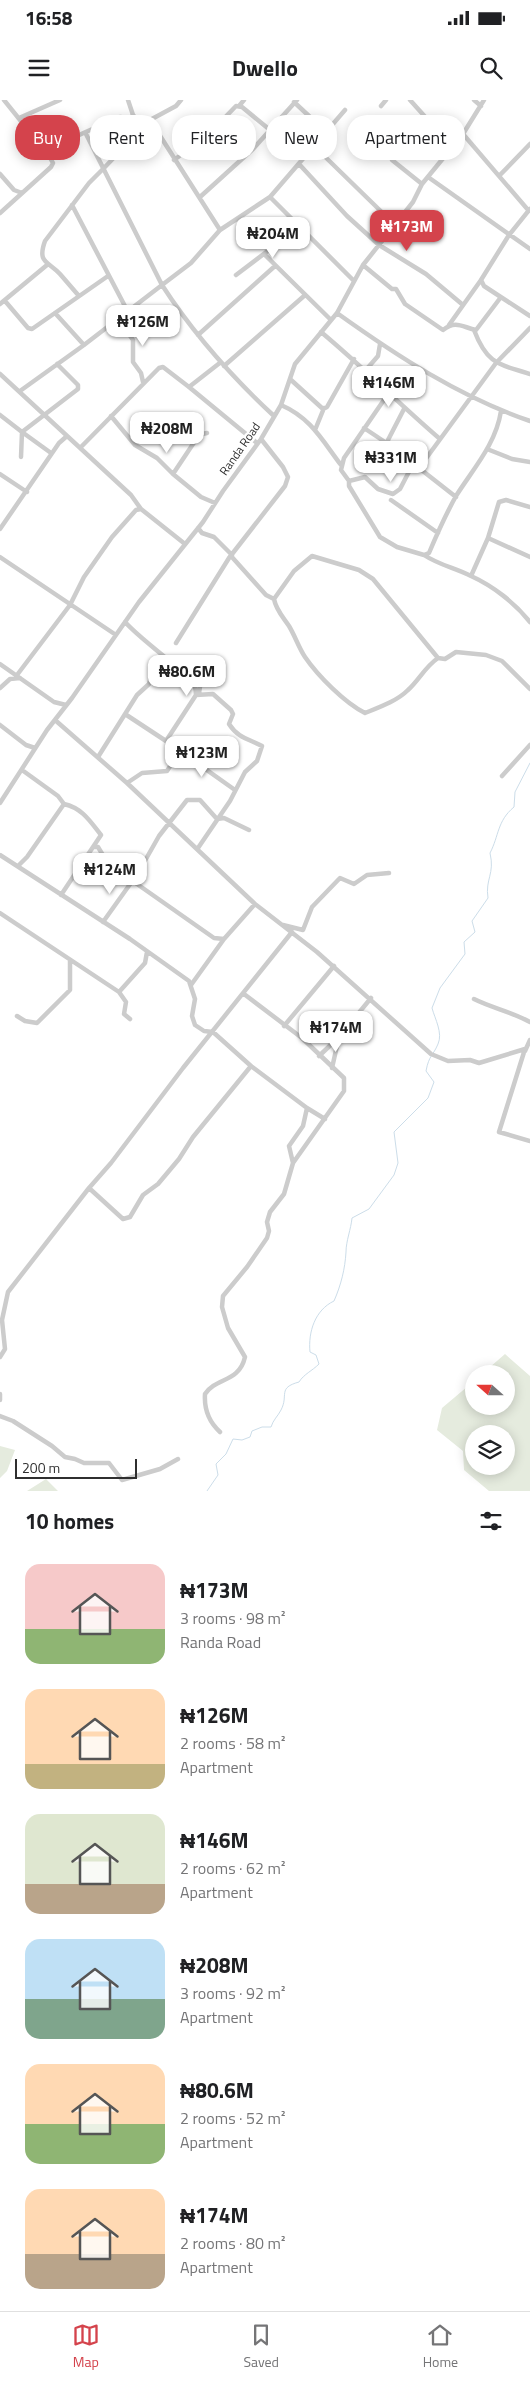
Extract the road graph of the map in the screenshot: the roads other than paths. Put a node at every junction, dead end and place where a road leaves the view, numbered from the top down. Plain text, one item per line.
1 (4, 100) edge
2 (60, 100) edge
3 (128, 100) edge
4 (181, 100) edge
5 (244, 100) edge
6 (386, 100) edge
7 (410, 100) edge
8 (474, 100) edge
9 (484, 100) edge
10 (296, 101) edge
11 (239, 106) junction
12 (381, 106) dead end
13 (481, 106) junction
14 (345, 110) dead end
15 (16, 115) edge
16 (26, 115) edge
17 (134, 115) edge
18 (159, 115) edge
19 (229, 115) edge
20 (283, 115) edge
21 (310, 115) edge
22 (424, 115) edge
23 (337, 118) edge
24 (266, 127) edge
25 (465, 131) edge
26 (90, 132) edge
27 (86, 134) junction
28 (266, 134) edge
29 (80, 136) edge
30 (465, 136) edge
31 (162, 140) edge
32 (530, 144) edge
33 (172, 157) edge
34 (51, 160) edge
35 (112, 160) edge
36 (174, 160) edge
37 (302, 160) edge
38 (328, 160) edge
39 (392, 160) edge
40 (442, 160) edge
41 (299, 164) junction
42 (104, 168) junction
43 (0, 174) edge
44 (499, 176) junction
45 (428, 177) junction
46 (422, 184) junction
47 (22, 193) junction
48 (200, 197) junction
49 (270, 198) junction
50 (72, 205) junction
51 (529, 212) edge
52 (0, 213) edge
53 (395, 225) junction
54 (298, 228) junction
55 (220, 230) junction
56 (509, 235) junction
57 (379, 245) junction
58 (530, 249) edge
59 (264, 254) junction
60 (47, 265) junction
61 (363, 265) junction
62 (276, 266) junction
63 (236, 275) dead end
64 (108, 276) junction
65 (481, 280) junction
66 (354, 281) junction
67 (162, 285) junction
68 (79, 296) junction
69 (304, 296) junction
70 (501, 297) junction
71 (2, 302) edge
72 (463, 305) junction
73 (127, 310) junction
74 (55, 313) junction
75 (337, 314) junction
76 (530, 316) edge
77 (118, 319) junction
78 (331, 320) junction
79 (448, 325) junction
80 (474, 330) junction
81 (320, 332) junction
82 (529, 332) edge
83 (198, 335) junction
84 (380, 344) junction
85 (84, 346) junction
86 (354, 359) junction
87 (57, 364) junction
88 (223, 364) junction
89 (496, 364) junction
90 (365, 371) junction
91 (0, 374) edge
92 (530, 374) edge
93 (290, 379) junction
94 (143, 382) junction
95 (189, 387) junction
96 (20, 391) junction
97 (388, 394) junction
98 (472, 396) junction
99 (281, 405) junction
100 (324, 408) junction
101 (404, 409) junction
102 (501, 411) junction
103 (43, 414) junction
104 (0, 415) edge
105 (111, 416) junction
106 (274, 416) junction
107 (530, 420) edge
108 (364, 428) junction
109 (315, 430) junction
110 (22, 432) junction
111 (207, 432) dead end
112 (185, 434) dead end
113 (67, 436) junction
114 (440, 439) junction
115 (195, 441) junction
116 (259, 441) junction
117 (388, 444) junction
118 (80, 448) junction
119 (487, 449) junction
120 (52, 453) junction
121 (22, 457) dead end
122 (530, 462) edge
123 (413, 464) junction
124 (342, 465) junction
125 (419, 468) junction
126 (0, 474) edge
127 (173, 474) junction
128 (349, 481) junction
129 (27, 492) junction
130 (456, 497) junction
131 (391, 500) dead end
132 (215, 503) junction
133 (530, 507) edge
134 (141, 509) junction
135 (198, 528) junction
136 (0, 529) edge
137 (438, 532) junction
138 (488, 538) junction
139 (185, 544) junction
140 (424, 555) junction
141 (231, 556) junction
142 (530, 557) edge
143 (0, 558) edge
144 (471, 576) junction
145 (274, 599) junction
146 (70, 605) junction
147 (125, 622) junction
148 (530, 622) edge
149 (116, 635) junction
150 (176, 643) dead end
151 (166, 658) junction
152 (438, 658) junction
153 (0, 664) edge
154 (18, 677) junction
155 (0, 688) edge
156 (530, 689) edge
157 (197, 694) junction
158 (66, 705) junction
159 (126, 714) junction
160 (55, 720) junction
161 (0, 725) edge
162 (166, 741) junction
163 (530, 745) edge
164 (35, 748) junction
165 (180, 751) junction
166 (98, 756) junction
167 (22, 770) junction
168 (502, 776) dead end
169 (127, 783) junction
170 (234, 790) junction
171 (0, 803) edge
172 (64, 804) junction
173 (217, 819) junction
174 (170, 822) junction
175 (249, 830) dead end
176 (93, 847) junction
177 (198, 848) junction
178 (0, 855) edge
179 (18, 866) junction
180 (389, 873) dead end
181 (133, 880) junction
182 (61, 895) junction
183 (255, 904) junction
184 (0, 913) edge
185 (103, 922) junction
186 (282, 924) junction
187 (292, 932) junction
188 (224, 939) junction
189 (147, 952) junction
190 (70, 961) junction
191 (334, 966) junction
192 (191, 984) junction
193 (119, 992) junction
194 (244, 994) junction
195 (371, 998) junction
196 (474, 999) dead end
197 (17, 1016) dead end
198 (130, 1018) dead end
199 (530, 1022) edge
200 (284, 1026) junction
201 (213, 1032) junction
202 (339, 1037) junction
203 (530, 1040) edge
204 (525, 1049) junction
205 (319, 1056) junction
206 (251, 1066) junction
207 (332, 1068) junction
208 (307, 1108) junction
209 (325, 1119) junction
210 (530, 1140) edge
211 (293, 1163) junction
212 (89, 1188) junction
213 (0, 1357) edge
214 (0, 1394) edge
215 (0, 1400) edge
216 (0, 1416) edge
217 (220, 1432) dead end
218 (178, 1460) dead end

1 - 15 street
2 - 16 street
3 - 17 street
4 - 18 street
5 - 11 street
6 - 12 street
7 - 22 street
8 - 13 street
9 - 13 street, Randa Road
10 - 20 street
10 - 21 street
11 - 19 street
11 - 24 street
13 - 25 street, Randa Road
14 - 23 street
26 - 27 street
27 - 29 street
27 - 42 street
28 - 48 street
30 - 44 street
31 - 33 street
32 - 44 street
34 - 47 street
35 - 42 street
36 - 48 street
37 - 41 street
38 - 53 street
39 - 46 street
40 - 45 street, Randa Road
41 - 49 street
41 - 57 street
42 - 50 street
42 - 67 street
43 - 47 street
44 - 51 street
45 - 46 street, Randa Road
45 - 56 street
46 - 53 street, Randa Road
47 - 52 street
48 - 55 street
49 - 54 street
49 - 55 street
50 - 60 street
50 - 64 street
51 - 56 street
53 - 57 street, Randa Road
54 - 59 street
54 - 66 street
55 - 67 street
56 - 58 street
56 - 65 street
57 - 61 street, Randa Road
57 - 72 street
59 - 62 street
59 - 63 street
60 - 68 street
60 - 71 street
61 - 66 street, Randa Road
61 - 79 street
62 - 69 street
62 - 83 street
64 - 68 street
64 - 73 street
65 - 70 street
65 - 72 street
66 - 75 street, Randa Road
67 - 73 street
67 - 83 street
68 - 74 street
69 - 78 street
69 - 88 street
70 - 76 street
70 - 80 street
71 - 74 street
72 - 79 street
73 - 77 street
74 - 85 street
75 - 78 street, Randa Road
75 - 84 street
77 - 85 street
77 - 94 street
78 - 81 street, Randa Road
79 - 80 street
80 - 89 street
81 - 86 street
81 - 93 street, Randa Road
82 - 89 street
83 - 88 street
84 - 90 street
84 - 98 street
85 - 87 street
86 - 90 street
86 - 100 street
87 - 96 street
87 - 103 street
88 - 95 street
88 - 106 street
89 - 92 street
89 - 98 street
90 - 97 street
91 - 96 street
93 - 99 street, Randa Road
93 - 100 street
94 - 95 street
94 - 105 street
95 - 116 street
96 - 103 street
97 - 101 street
97 - 108 street
98 - 102 street
98 - 114 street
99 - 106 street, Randa Road
99 - 109 street
100 - 109 street
101 - 114 street
101 - 117 street
102 - 107 street
102 - 119 street
103 - 110 street
103 - 113 street
104 - 110 street
105 - 118 street
105 - 127 street
106 - 116 street, Randa Road
108 - 117 street
108 - 124 street
109 - 124 street
110 - 120 street
110 - 121 street
111 - 115 street
112 - 115 street
113 - 118 street
113 - 120 street
114 - 125 street
115 - 127 street
116 - 132 street, Randa Road
116 - 141 street
117 - 123 street
118 - 134 street
119 - 122 street
119 - 130 street
120 - 129 street
123 - 125 street
123 - 128 street
124 - 128 street
125 - 130 street
126 - 129 street
127 - 132 street
128 - 140 street
129 - 136 street
130 - 137 street
131 - 137 street
132 - 135 street, Randa Road
133 - 138 street
134 - 139 street
134 - 146 street
135 - 139 street, Randa Road
135 - 141 street
137 - 140 street
138 - 142 street
138 - 144 street
139 - 147 street, Randa Road
140 - 144 street
141 - 145 street
141 - 150 street
143 - 146 street
144 - 148 street
145 - 152 street
145 - 152 street
146 - 149 street
146 - 154 street
147 - 149 street, Randa Road
147 - 151 street
149 - 158 street, Randa Road
151 - 157 street
151 - 159 street
152 - 156 street
153 - 154 street
154 - 155 street
154 - 158 street
157 - 162 street
157 - 170 street
158 - 160 street, Randa Road
159 - 162 street
159 - 166 street
160 - 164 street, Randa Road
160 - 166 street
161 - 164 street
162 - 165 street
163 - 168 street
164 - 167 street, Randa Road
165 - 169 street
165 - 170 street
166 - 169 street
167 - 171 street, Randa Road
167 - 172 street
169 - 174 street
170 - 173 street
172 - 176 street
172 - 179 street
173 - 174 street
173 - 175 street
173 - 177 street
174 - 177 street
174 - 181 street
176 - 181 street
176 - 182 street
177 - 183 street
178 - 179 street
179 - 182 street
180 - 186 street
181 - 185 street
181 - 188 street
182 - 185 street
183 - 186 street
183 - 188 street
184 - 190 street
185 - 189 street
186 - 187 street
187 - 191 street
187 - 194 street
188 - 192 street
189 - 192 street
189 - 193 street
190 - 193 street
190 - 197 street
191 - 195 street
191 - 200 street
192 - 201 street
193 - 198 street
194 - 200 street
194 - 201 street
195 - 202 street
195 - 204 street
196 - 199 street
200 - 205 street
201 - 206 street
201 - 212 street
202 - 205 street
202 - 207 street
203 - 204 street
204 - 210 street
205 - 207 street
206 - 208 street
206 - 212 street
207 - 209 street
208 - 209 street
208 - 211 street
209 - 211 street
211 - 217 street
212 - 213 street
214 - 215 street
216 - 218 street

